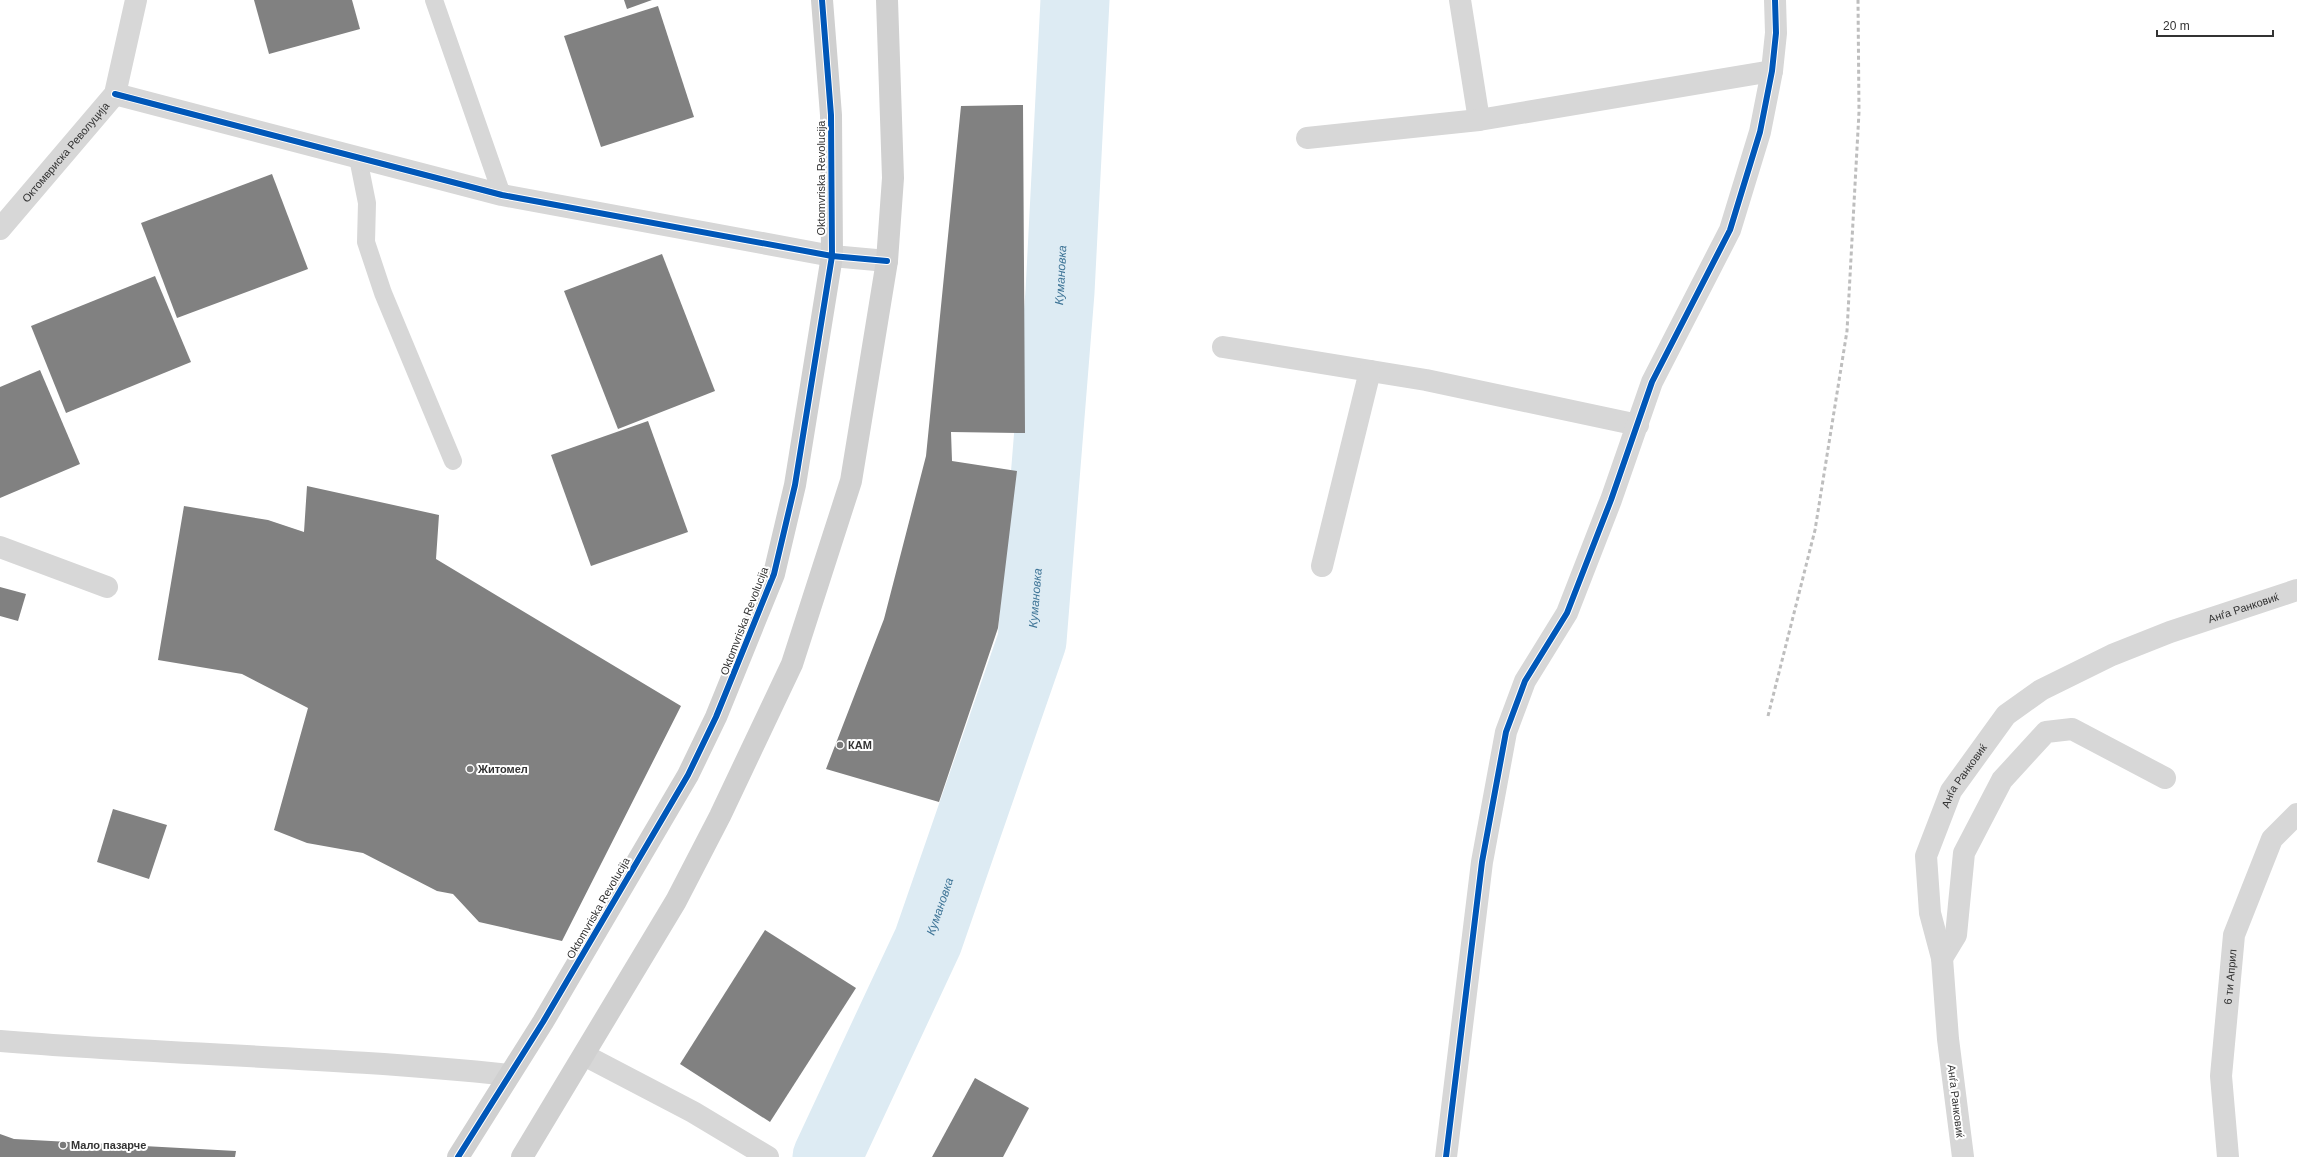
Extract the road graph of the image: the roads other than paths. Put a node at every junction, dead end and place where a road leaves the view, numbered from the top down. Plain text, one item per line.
1 (136, 0) edge
2 (434, 0) edge
3 (822, 0) edge
4 (887, 0) edge
5 (1460, 0) edge
6 (1775, 0) edge
7 (1772, 71) junction
8 (115, 94) junction
9 (1479, 120) junction
10 (1307, 138) dead end
11 (358, 158) junction
12 (502, 195) junction
13 (0, 229) edge
14 (832, 256) junction
15 (888, 261) junction
16 (1224, 347) dead end
17 (1370, 371) junction
18 (1638, 425) junction
19 (453, 461) dead end
20 (0, 547) edge
21 (1322, 566) dead end
22 (107, 587) dead end
23 (2297, 590) edge
24 (2165, 778) dead end
25 (2297, 814) edge
26 (1942, 958) junction
27 (0, 1041) edge
28 (584, 1056) junction
29 (509, 1075) junction
30 (458, 1157) edge
31 (522, 1157) edge
32 (768, 1157) edge
33 (1446, 1157) edge
34 (1963, 1157) edge
35 (2228, 1157) edge

1 - 8 street, Октомвриска Револуција
2 - 12 lane
3 - 14 street, Oktomvriska Revolucija
4 - 15 street
5 - 9 street
6 - 7 street
7 - 9 street
7 - 18 street
8 - 11 street
8 - 13 street, Октомвриска Револуција
9 - 10 street
11 - 12 street
11 - 19 lane
12 - 14 street
14 - 15 street
14 - 29 street, Oktomvriska Revolucija
15 - 28 street
16 - 17 street
17 - 18 street
17 - 21 street
18 - 33 street
20 - 22 street
23 - 26 street, Анѓа Ранковиќ
24 - 26 street
25 - 35 street, 6 ти Април
26 - 34 street, Анѓа Ранковиќ
27 - 29 street
28 - 31 street
28 - 32 street
29 - 30 street, Oktomvriska Revolucija

